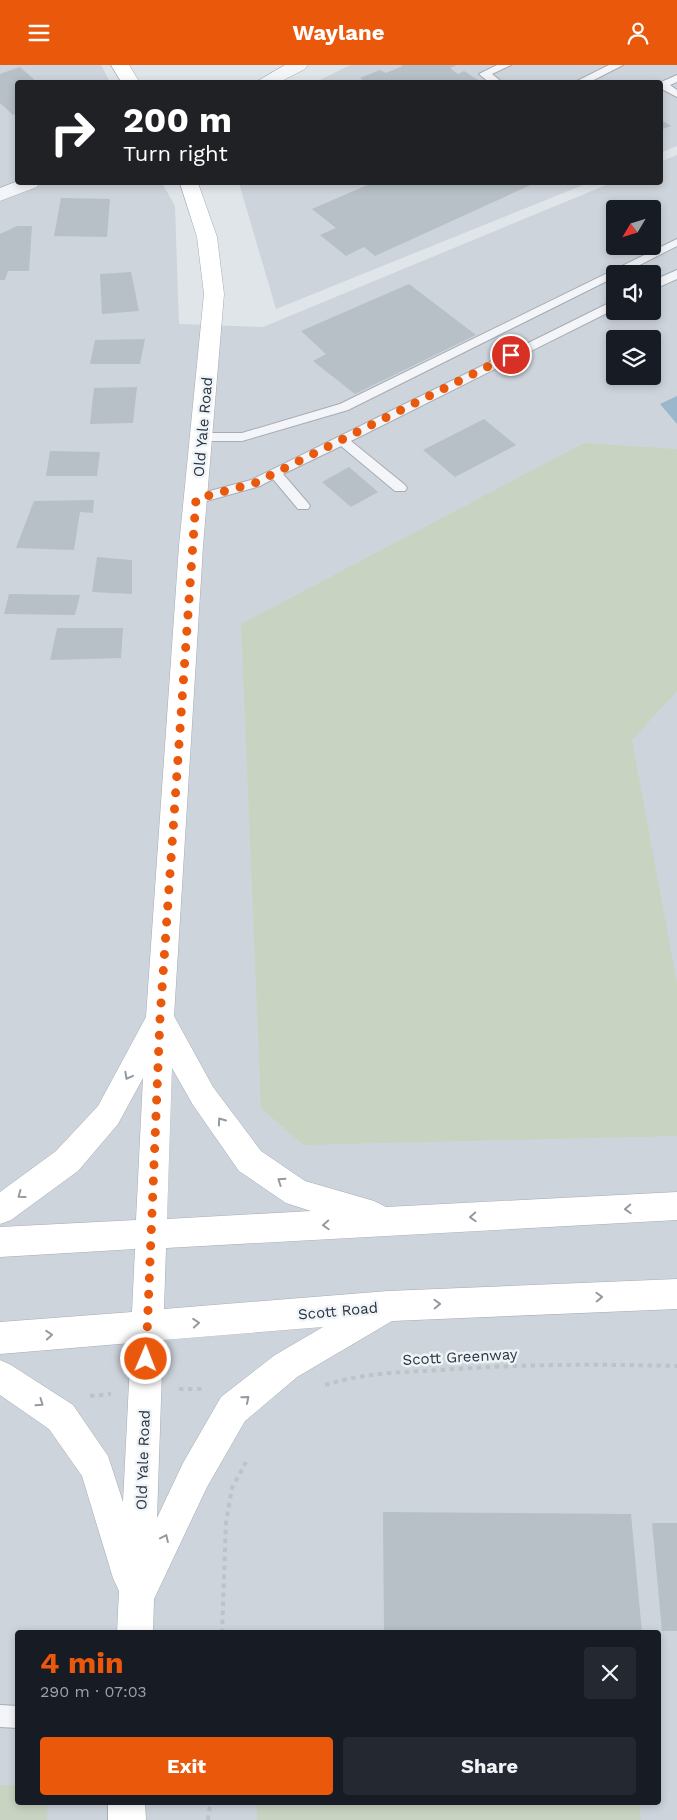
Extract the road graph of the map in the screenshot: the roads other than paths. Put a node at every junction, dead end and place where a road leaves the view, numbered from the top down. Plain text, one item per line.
1 (120, 65) edge
2 (299, 65) edge
3 (506, 65) edge
4 (618, 65) edge
5 (677, 78) edge
6 (128, 80) edge
7 (269, 80) edge
8 (493, 80) edge
9 (585, 80) edge
10 (663, 85) edge
11 (663, 86) edge
12 (677, 95) edge
13 (25, 185) edge
14 (190, 185) edge
15 (0, 195) edge
16 (677, 242) edge
17 (677, 274) edge
18 (661, 282) edge
19 (606, 308) edge
20 (202, 437) junction
21 (340, 439) junction
22 (274, 472) junction
23 (400, 488) dead end
24 (196, 499) junction
25 (302, 506) dead end
26 (160, 1018) junction
27 (677, 1206) edge
28 (0, 1210) edge
29 (392, 1221) junction
30 (153, 1235) junction
31 (0, 1242) edge
32 (677, 1294) edge
33 (388, 1306) junction
34 (147, 1326) junction
35 (0, 1339) edge
36 (0, 1376) edge
37 (137, 1598) junction
38 (135, 1630) edge
39 (0, 1716) edge
40 (15, 1717) edge
41 (127, 1805) edge
42 (127, 1820) edge

1 - 6 main road
2 - 7 street
3 - 8 lane
4 - 9 lane
5 - 10 lane
11 - 12 lane
13 - 15 street
14 - 20 main road, Old Yale Road
16 - 20 lane
17 - 18 lane
19 - 21 lane
20 - 24 main road, Old Yale Road
21 - 22 lane
21 - 23 lane
22 - 24 lane
22 - 25 lane
24 - 26 main road, Old Yale Road
26 -> 28 main road
29 -> 26 main road
26 - 30 main road, Old Yale Road
27 -> 29 main road
29 -> 30 main road
30 - 31 main road
30 - 34 main road, Old Yale Road
33 -> 32 main road, Scott Road
34 -> 33 main road, Scott Road
37 -> 33 main road
35 -> 34 main road, Scott Road
34 - 37 main road, Old Yale Road
36 -> 37 main road
37 - 38 main road, Old Yale Road
39 - 40 lane
41 - 42 main road

